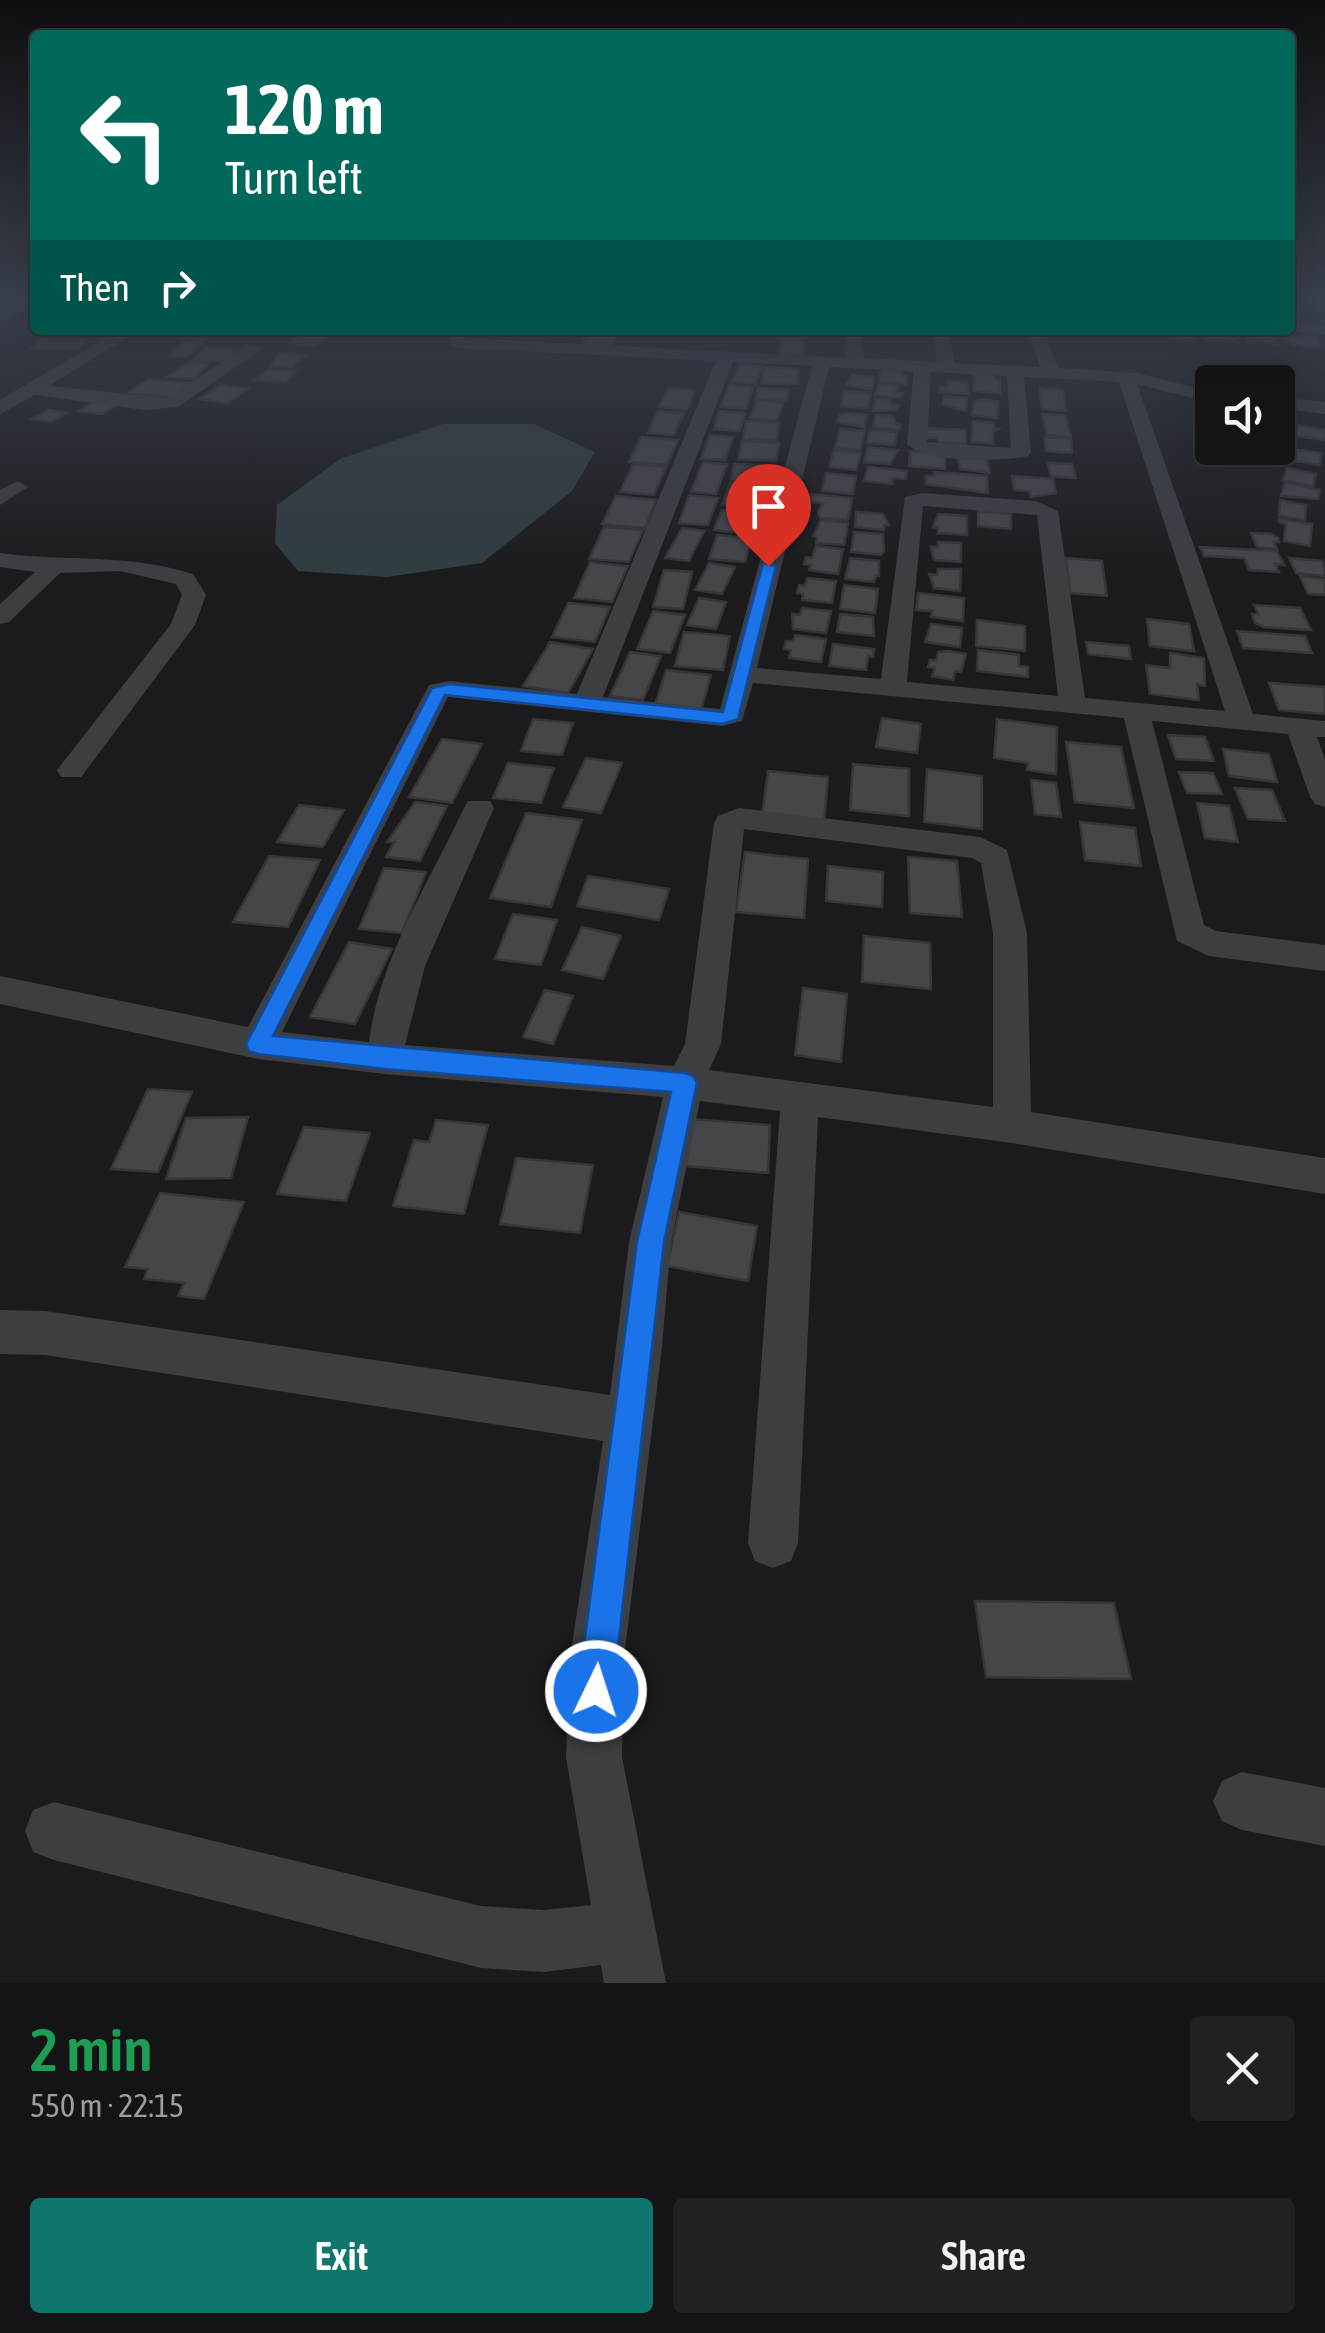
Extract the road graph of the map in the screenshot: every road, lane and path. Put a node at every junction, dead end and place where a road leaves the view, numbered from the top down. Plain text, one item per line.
1 (36, 390) joint
2 (190, 390) edge
3 (713, 390) edge
4 (814, 390) edge
5 (921, 390) edge
6 (1016, 390) edge
7 (1130, 390) edge
8 (1295, 405) edge
9 (0, 408) edge
10 (1325, 408) edge
11 (0, 560) edge
12 (53, 566) junction
13 (0, 616) edge
14 (740, 674) junction
15 (893, 688) junction
16 (1072, 703) junction
17 (587, 704) junction
18 (1136, 710) junction
19 (1242, 721) junction
20 (1312, 728) edge
21 (71, 770) dead end
22 (1325, 797) edge
23 (478, 808) dead end
24 (1325, 958) edge
25 (0, 990) edge
26 (258, 1044) junction
27 (385, 1059) junction
28 (685, 1083) junction
29 (800, 1100) junction
30 (1012, 1126) junction
31 (1325, 1176) edge
32 (0, 1332) edge
33 (628, 1421) junction
34 (774, 1544) dead end
35 (1242, 1800) dead end
36 (1325, 1817) edge
37 (54, 1831) dead end
38 (629, 1958) edge

1 - 2 street
1 - 9 street
3 - 17 street
4 - 14 street
5 - 6 street
7 - 19 street
8 - 10 street
11 - 12 street
12 - 13 street
12 - 21 street
14 - 15 street
14 - 17 street
15 - 16 street
15 - 16 street
16 - 18 street
17 - 26 street
18 - 19 street
18 - 24 street
19 - 20 street
20 - 22 street
23 - 27 street
25 - 26 street
26 - 27 street
27 - 28 street
28 - 29 street
28 - 30 street
28 - 33 street
29 - 30 street
29 - 34 street
30 - 31 street
32 - 33 street
33 - 38 street
35 - 36 street
37 - 38 street

